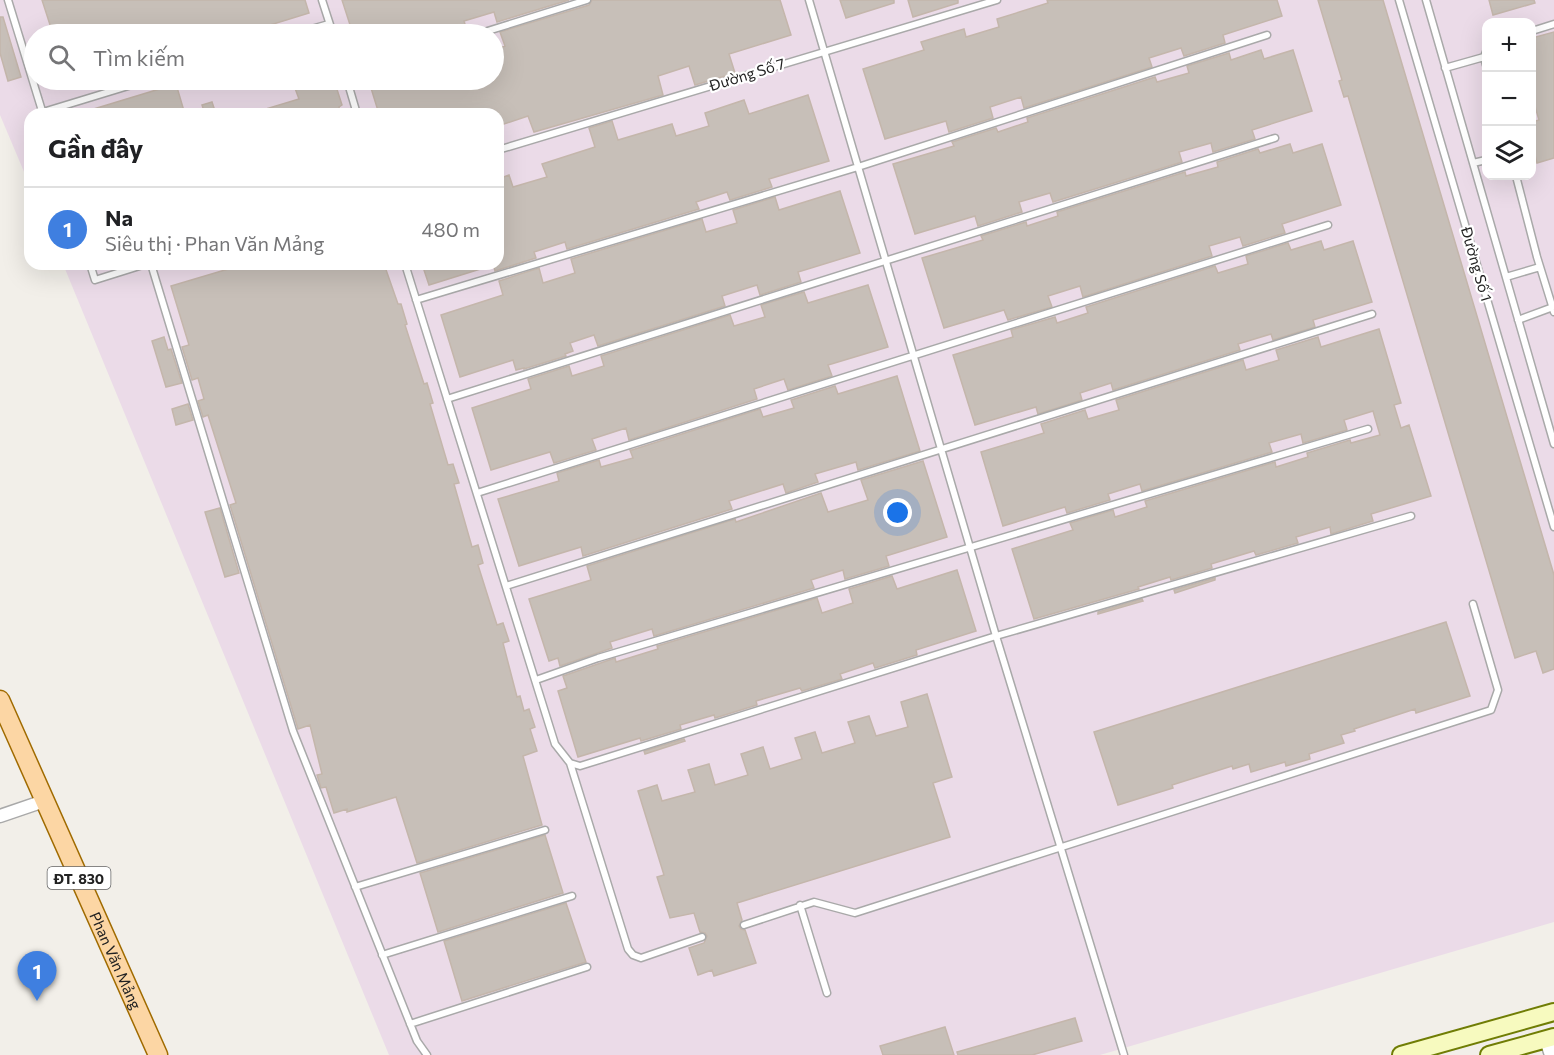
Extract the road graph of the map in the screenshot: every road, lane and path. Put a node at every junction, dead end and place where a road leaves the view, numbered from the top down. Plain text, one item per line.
1 (8, 0) edge
2 (322, 0) edge
3 (587, 0) edge
4 (808, 0) edge
5 (997, 0) edge
6 (1400, 0) edge
7 (1426, 0) edge
8 (329, 24) edge
9 (1554, 24) edge
10 (504, 26) edge
11 (1536, 30) edge
12 (1267, 35) dead end
13 (824, 51) junction
14 (24, 52) edge
15 (1482, 55) edge
16 (1445, 68) junction
17 (36, 90) edge
18 (116, 90) edge
19 (350, 90) edge
20 (41, 108) edge
21 (59, 108) edge
22 (355, 108) edge
23 (1275, 138) dead end
24 (504, 148) edge
25 (1482, 161) edge
26 (1473, 163) junction
27 (858, 167) junction
28 (1517, 180) edge
29 (1328, 225) dead end
30 (886, 261) junction
31 (1540, 267) junction
32 (92, 270) edge
33 (128, 270) edge
34 (150, 270) edge
35 (407, 270) edge
36 (1506, 277) junction
37 (416, 300) junction
38 (1553, 309) edge
39 (1372, 314) dead end
40 (1518, 320) junction
41 (913, 355) junction
42 (447, 399) junction
43 (1368, 429) dead end
44 (1554, 444) edge
45 (941, 450) junction
46 (477, 493) junction
47 (1411, 516) dead end
48 (1554, 527) edge
49 (970, 548) junction
50 (506, 586) junction
51 (1473, 604) dead end
52 (996, 636) junction
53 (536, 680) junction
54 (0, 700) edge
55 (570, 763) junction
56 (44, 801) junction
57 (0, 816) edge
58 (544, 830) dead end
59 (1061, 849) junction
60 (355, 887) junction
61 (572, 896) dead end
62 (800, 905) junction
63 (744, 925) dead end
64 (702, 937) dead end
65 (382, 955) junction
66 (587, 968) dead end
67 (827, 993) dead end
68 (1554, 1012) edge
69 (410, 1023) junction
70 (1550, 1044) edge
71 (158, 1055) edge
72 (427, 1055) edge
73 (1124, 1055) edge
74 (1401, 1055) edge
75 (1489, 1055) edge

1 - 14 lane
2 - 8 lane
3 - 10 lane
4 - 13 lane
5 - 13 lane, Đường Số 7
6 - 48 lane, Đường Số 1
7 - 16 lane, Đường Số 1
9 - 11 lane
12 - 27 lane
13 - 24 lane, Đường Số 7
13 - 27 lane
15 - 16 lane
16 - 26 lane, Đường Số 1
17 - 20 lane
18 - 21 lane
19 - 22 lane
23 - 30 lane
25 - 26 lane
26 - 36 lane, Đường Số 1
27 - 30 lane
27 - 37 lane
28 - 31 lane
29 - 41 lane
30 - 41 lane
30 - 42 lane
31 - 36 lane
31 - 38 lane
32 - 33 lane
34 - 60 lane
35 - 37 lane
36 - 40 lane, Đường Số 1
37 - 42 lane
38 - 40 lane
39 - 45 lane
40 - 44 lane, Đường Số 1
41 - 45 lane
41 - 46 lane
42 - 46 lane
43 - 49 lane
45 - 49 lane
45 - 50 lane
46 - 50 lane
47 - 52 lane
49 - 52 lane
49 - 53 lane
50 - 53 lane
51 - 59 lane
52 - 55 lane
52 - 59 lane
53 - 55 lane
54 - 56 main road, Phan Văn Mảng / ĐT. 830
55 - 64 lane
56 - 57 street
56 - 71 main road, Phan Văn Mảng / ĐT. 830
58 - 60 lane
59 - 62 lane
59 - 73 lane
60 - 65 lane
61 - 65 lane
62 - 63 lane
62 - 67 lane
65 - 69 lane
66 - 69 lane
68 - 74 main road
69 - 72 lane
70 - 75 main road

